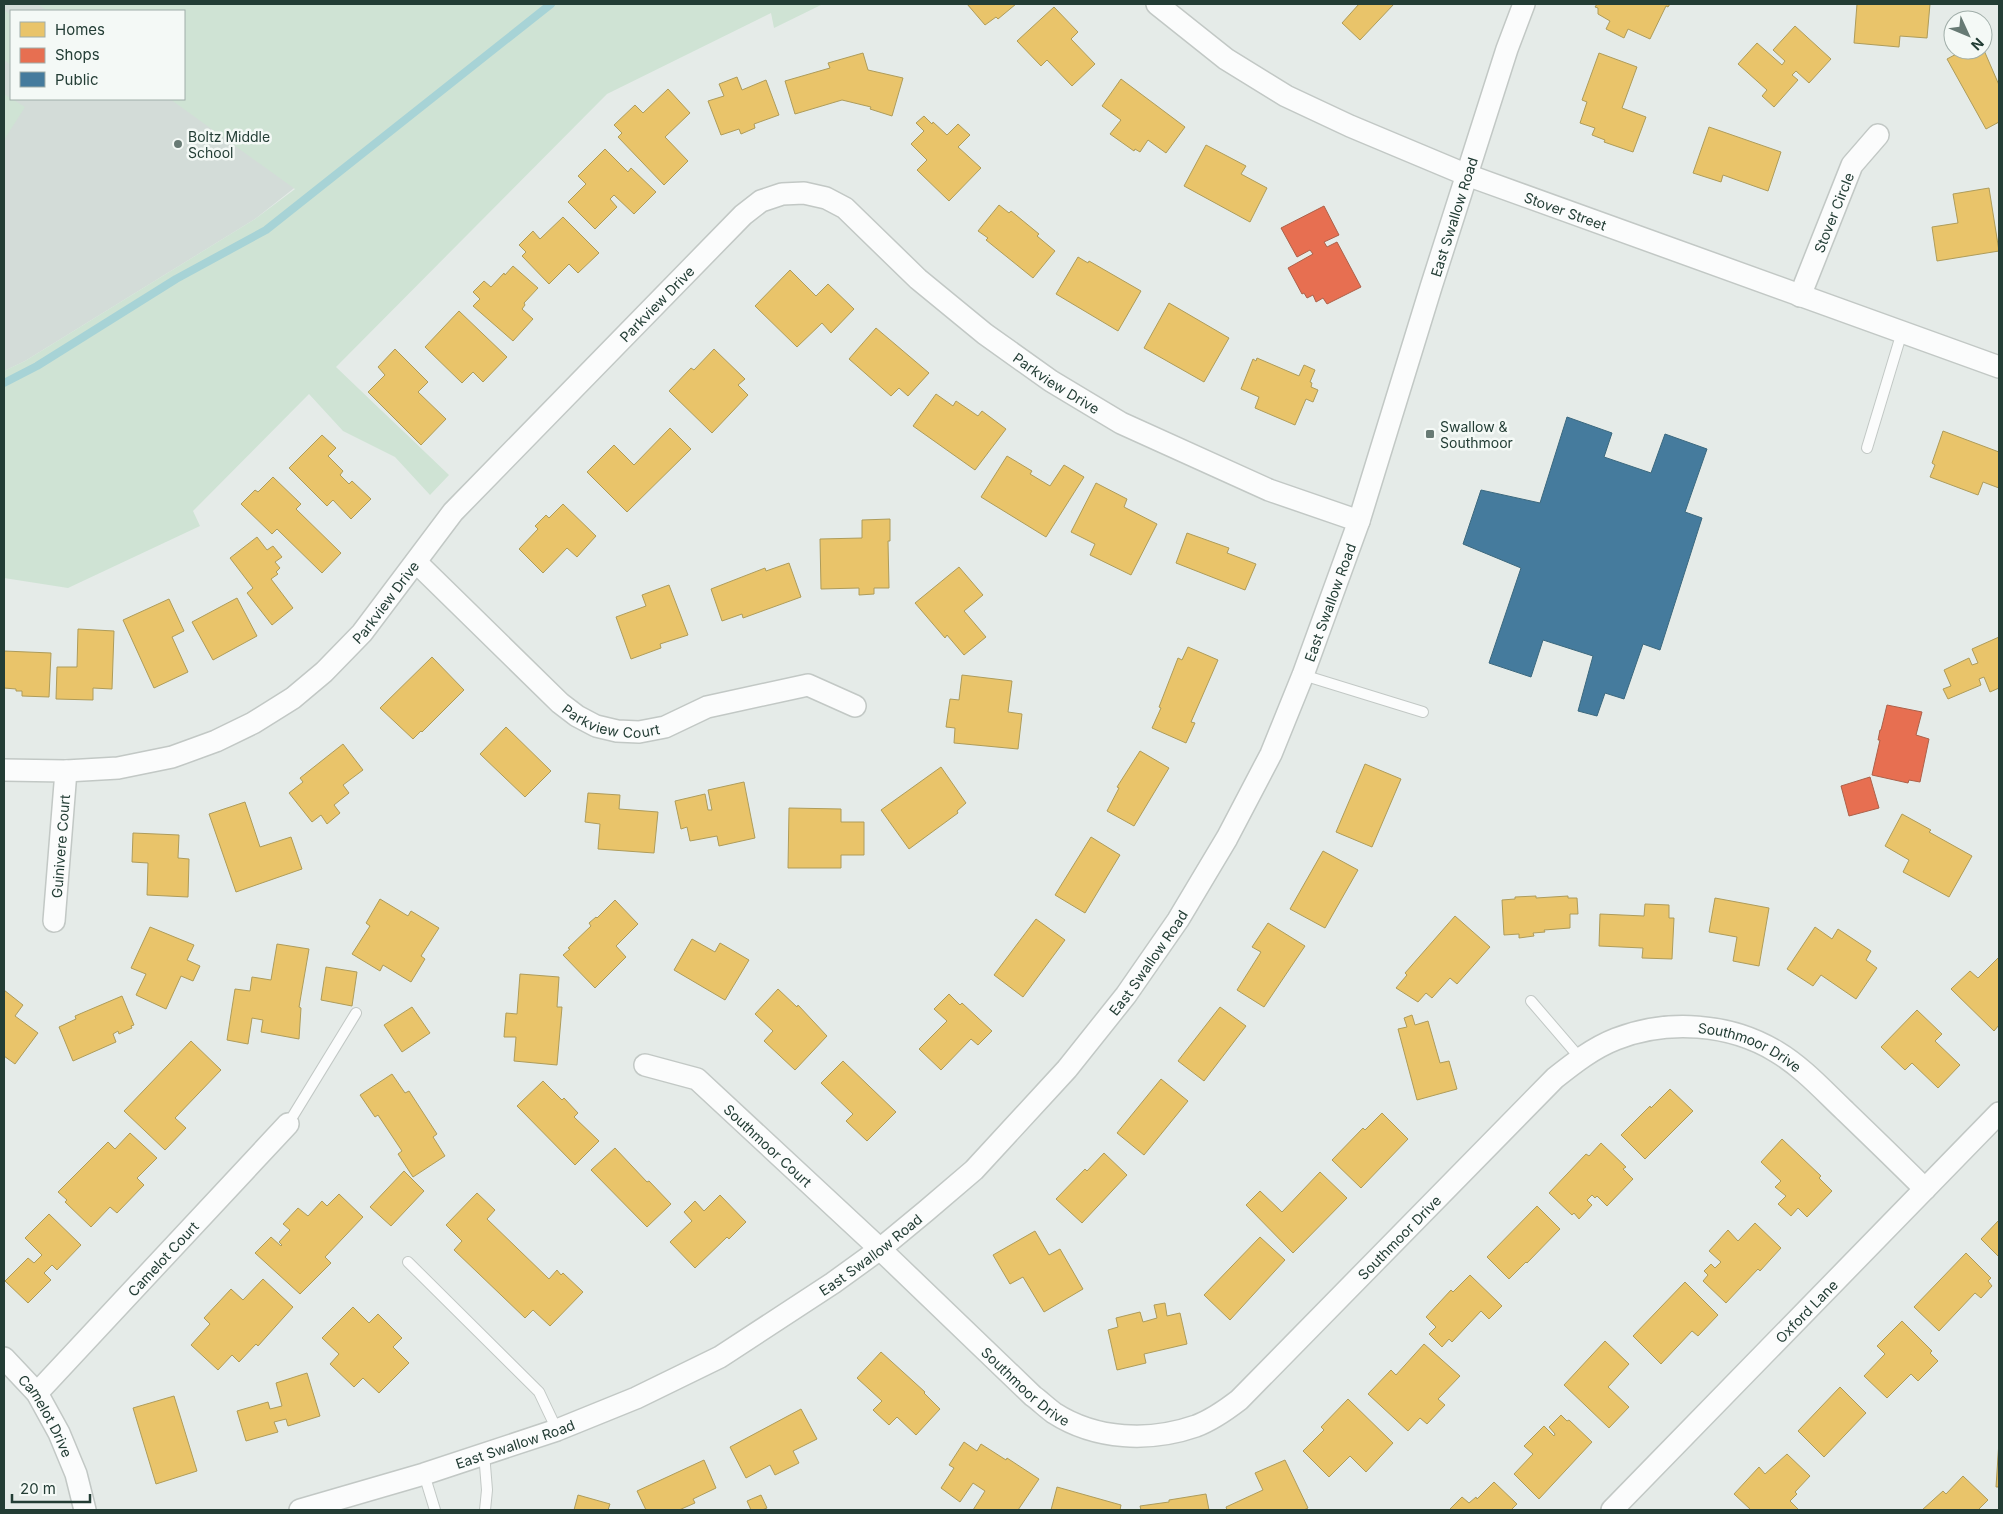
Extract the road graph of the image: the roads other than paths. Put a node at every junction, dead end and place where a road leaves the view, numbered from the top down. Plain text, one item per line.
1 (1157, 4) edge
2 (1524, 4) edge
3 (1878, 135) dead end
4 (1467, 175) junction
5 (1800, 296) junction
6 (1902, 332) junction
7 (1999, 367) edge
8 (1867, 448) dead end
9 (1359, 522) junction
10 (416, 562) junction
11 (1304, 675) junction
12 (855, 706) dead end
13 (1422, 712) dead end
14 (4, 770) edge
15 (66, 771) junction
16 (54, 921) dead end
17 (1531, 1002) dead end
18 (356, 1013) dead end
19 (1580, 1058) junction
20 (645, 1065) dead end
21 (1999, 1113) edge
22 (288, 1124) joint
23 (1926, 1189) junction
24 (880, 1249) junction
25 (408, 1262) dead end
26 (4, 1358) edge
27 (37, 1394) junction
28 (557, 1430) junction
29 (484, 1453) junction
30 (424, 1474) junction
31 (85, 1510) edge
32 (300, 1510) edge
33 (434, 1510) edge
34 (485, 1510) edge
35 (1612, 1510) edge

1 - 4 street, Stover Street
2 - 4 street, East Swallow Road
3 - 5 street, Stover Circle
4 - 5 street, Stover Street
4 - 9 street, East Swallow Road
5 - 6 street, Stover Street
6 - 7 street, Stover Street
6 - 8 lane
9 - 10 street, Parkview Drive
9 - 11 street, East Swallow Road
10 - 12 street, Parkview Court
10 - 15 street, Parkview Drive
11 - 13 lane
11 - 24 street, East Swallow Road
14 - 15 street, Parkview Drive
15 - 16 street, Guinivere Court
17 - 19 lane
18 - 22 lane
19 - 23 street, Southmoor Drive
19 - 24 street, Southmoor Drive
20 - 24 street, Southmoor Court
21 - 23 street, Oxford Lane
22 - 27 street, Camelot Court
23 - 35 street, Oxford Lane
24 - 28 street, East Swallow Road
25 - 28 lane
26 - 27 street, Camelot Drive
27 - 31 street, Camelot Drive
28 - 29 street, East Swallow Road
29 - 30 street, East Swallow Road
29 - 34 lane
30 - 32 street, East Swallow Road
30 - 33 lane

